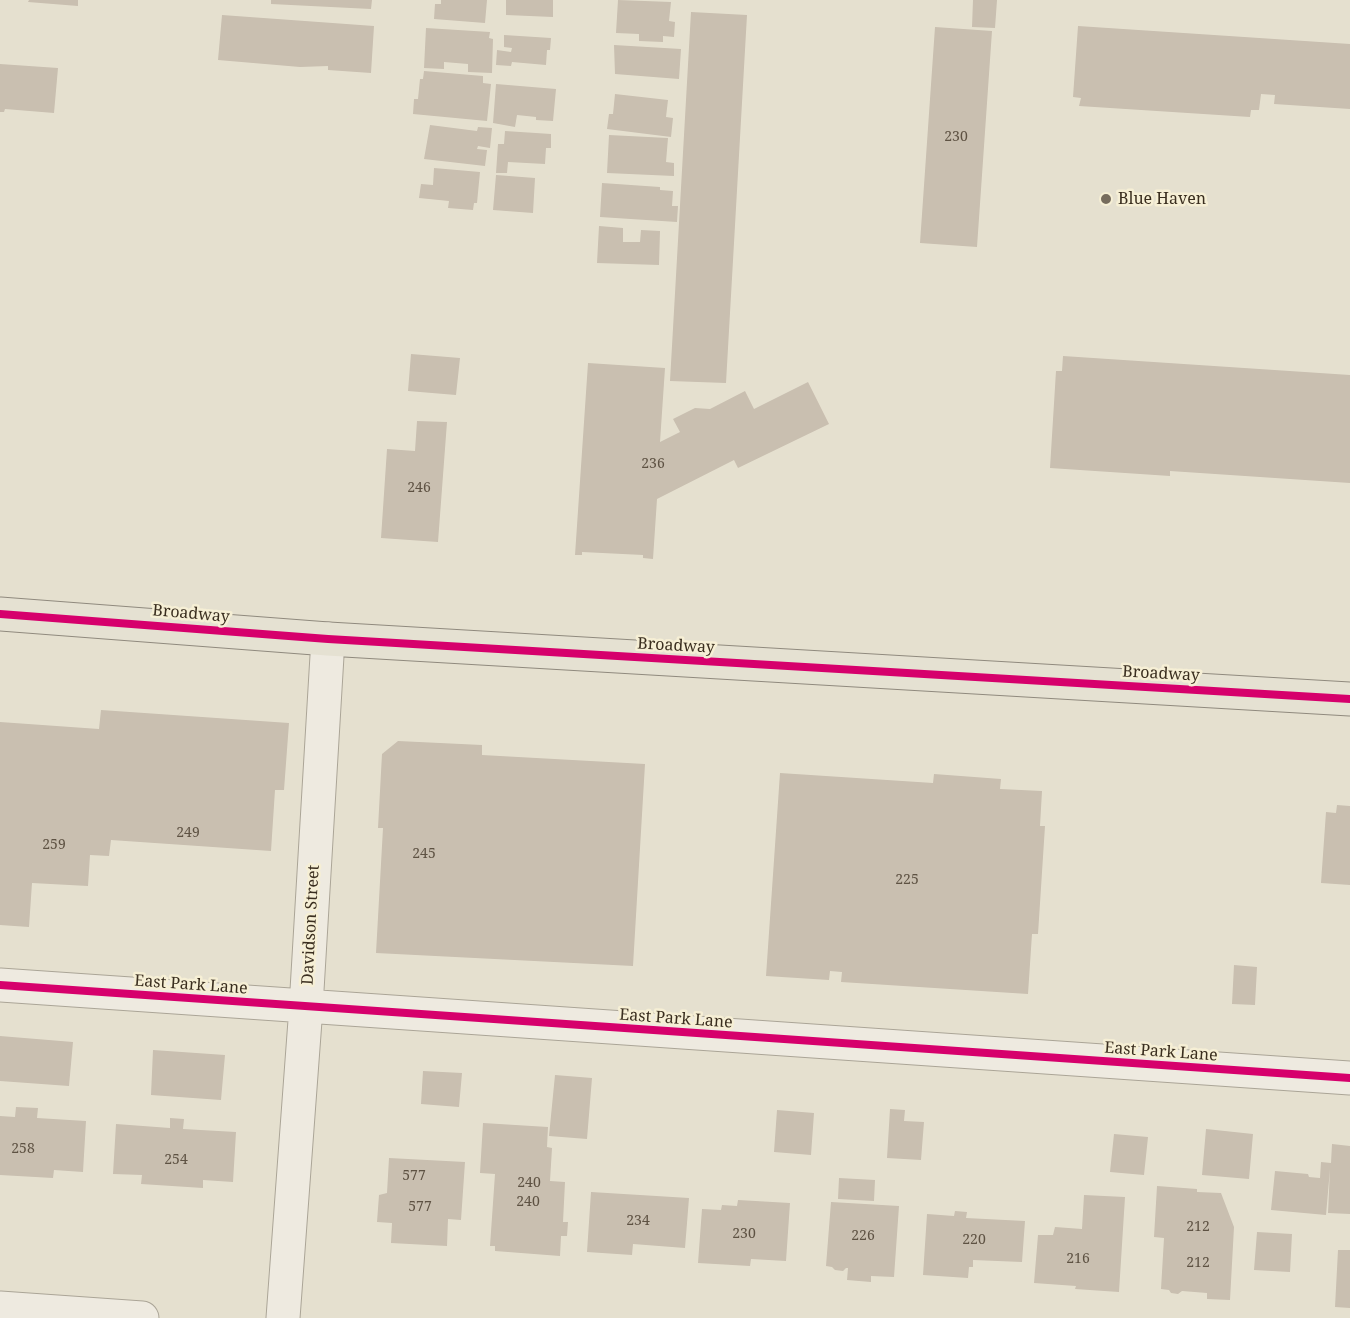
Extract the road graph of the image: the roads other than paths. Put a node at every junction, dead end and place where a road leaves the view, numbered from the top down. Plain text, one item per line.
1 (0, 614) edge
2 (328, 639) junction
3 (1350, 699) edge
4 (0, 985) edge
5 (306, 1007) junction
6 (1350, 1078) edge
7 (0, 1308) edge
8 (142, 1318) edge
9 (283, 1318) edge

1 - 2 main road, Broadway
2 - 3 main road, Broadway
2 - 5 street, Davidson Street
4 - 5 street, East Park Lane
5 - 6 street, East Park Lane
5 - 9 street, Davidson Street
7 - 8 street

